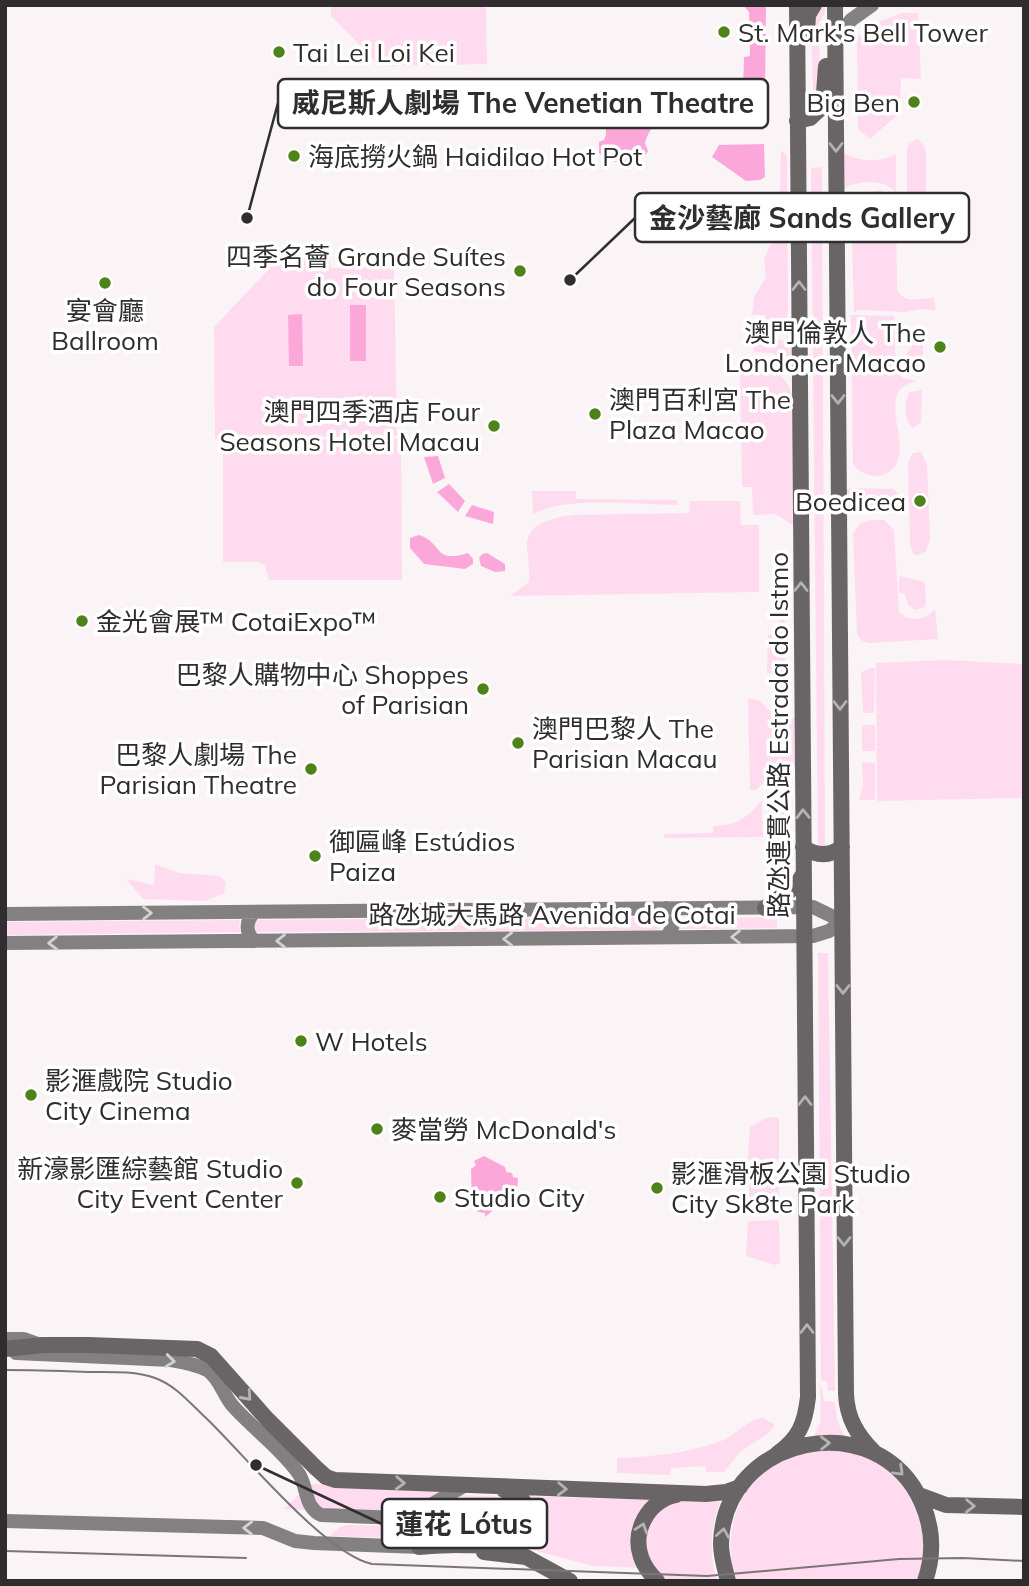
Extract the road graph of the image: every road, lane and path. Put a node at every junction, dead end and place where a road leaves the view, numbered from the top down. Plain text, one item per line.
1 (797, 5) edge
2 (814, 5) edge
3 (835, 5) edge
4 (872, 5) edge
5 (835, 41) junction
6 (797, 83) junction
7 (797, 121) junction
8 (842, 846) junction
9 (803, 847) junction
10 (804, 873) junction
11 (804, 907) junction
12 (666, 908) junction
13 (765, 908) junction
14 (254, 912) junction
15 (5, 914) edge
16 (842, 921) junction
17 (804, 936) junction
18 (667, 937) junction
19 (254, 941) junction
20 (5, 943) edge
21 (5, 1339) edge
22 (43, 1345) junction
23 (5, 1349) edge
24 (874, 1452) junction
25 (777, 1454) junction
26 (464, 1486) junction
27 (494, 1487) junction
28 (740, 1487) junction
29 (685, 1493) junction
30 (919, 1495) junction
31 (1024, 1507) edge
32 (5, 1521) edge
33 (419, 1547) junction
34 (569, 1581) edge
35 (657, 1581) edge
36 (728, 1581) edge
37 (925, 1581) edge

1 - 6 main road, 路氹連貫公路 Estrada do Istmo
2 - 6 main road
3 - 5 main road
4 - 5 street
5 - 7 main road
5 -> 8 main road
6 - 7 main road, 路氹連貫公路 Estrada do Istmo
9 -> 7 main road, 路氹連貫公路 Estrada do Istmo
8 - 9 main road
8 - 16 main road
9 - 10 main road, 路氹連貫公路 Estrada do Istmo
10 - 11 main road, 路氹連貫公路 Estrada do Istmo
10 - 13 main road
11 - 13 street, 路氹城大馬路 Avenida de Cotai
11 - 16 street, 路氹城大馬路 Avenida de Cotai
11 - 17 main road, 路氹連貫公路 Estrada do Istmo
12 - 13 street, 路氹城大馬路 Avenida de Cotai
12 - 14 street, 路氹城大馬路 Avenida de Cotai
12 - 18 street
15 -> 14 street, 路氹城大馬路 Avenida de Cotai
14 - 19 street
16 - 17 street, 路氹城大馬路 Avenida de Cotai
16 -> 24 main road
17 -> 18 street, 路氹城大馬路 Avenida de Cotai
25 -> 17 main road, 路氹連貫公路 Estrada do Istmo
18 -> 19 street, 路氹城大馬路 Avenida de Cotai
19 -> 20 street, 路氹城大馬路 Avenida de Cotai
21 - 22 street
22 - 23 main road
22 -> 26 main road
23 -> 26 street
25 -> 24 main road
24 -> 30 main road
25 - 28 main road
26 - 27 main road
27 -> 29 main road
27 - 33 main road
28 - 29 main road
36 -> 28 main road
35 -> 29 main road
30 -> 31 main road
30 - 37 main road
33 -> 32 street
33 - 34 main road

